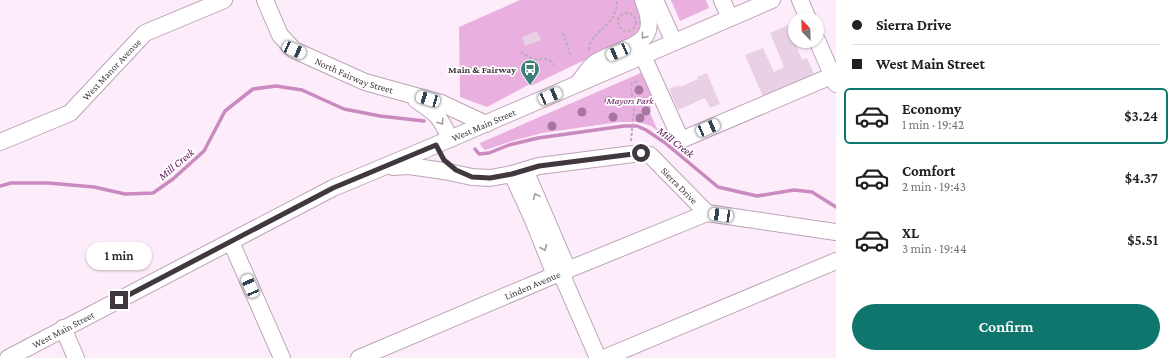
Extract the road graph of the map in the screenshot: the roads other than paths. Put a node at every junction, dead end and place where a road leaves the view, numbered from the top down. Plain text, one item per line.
1 (224, 0) edge
2 (265, 0) edge
3 (643, 0) edge
4 (655, 0) edge
5 (722, 0) edge
6 (772, 0) edge
7 (800, 0) edge
8 (805, 12) edge
9 (730, 18) junction
10 (674, 42) junction
11 (821, 48) edge
12 (642, 56) junction
13 (835, 78) edge
14 (577, 85) junction
15 (404, 92) junction
16 (486, 124) junction
17 (0, 142) edge
18 (443, 142) junction
19 (380, 169) junction
20 (518, 172) junction
21 (472, 177) junction
22 (707, 213) junction
23 (836, 232) edge
24 (231, 242) junction
25 (836, 260) edge
26 (562, 273) junction
27 (63, 328) junction
28 (280, 357) edge
29 (8, 358) edge
30 (76, 358) edge
31 (359, 358) edge
32 (598, 358) edge
33 (604, 358) edge

1 - 17 street, West Manor Avenue
2 - 15 street, North Fairway Street
3 -> 14 street
4 - 10 street
5 - 9 street
6 - 9 street, West Main Street
7 - 8 street
9 - 10 street, West Main Street
10 - 12 street, West Main Street
11 - 13 street
12 - 13 street
12 - 14 street, West Main Street
14 - 16 street, West Main Street
15 - 16 street, North Fairway Street
15 -> 18 street, North Fairway Street
16 - 18 street, West Main Street
18 - 19 street, West Main Street
18 - 21 street, North Fairway Street
19 - 21 street
19 - 24 street, West Main Street
20 - 21 street, Sierra Drive
20 - 22 street, Sierra Drive
20 - 26 street
22 - 23 street
22 - 26 street, Linden Avenue
24 - 27 street, West Main Street
24 - 28 street
25 - 33 street
26 - 31 street, Linden Avenue
26 - 32 street
27 - 29 street, West Main Street
27 - 30 street

